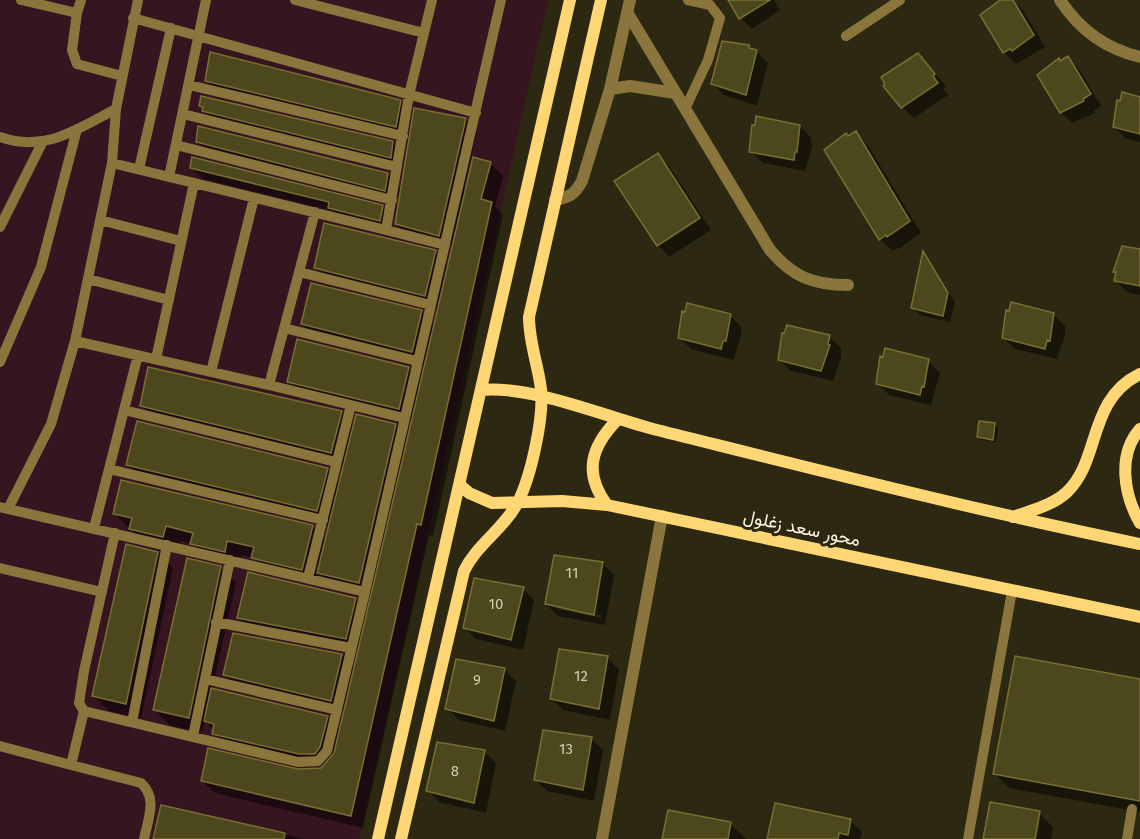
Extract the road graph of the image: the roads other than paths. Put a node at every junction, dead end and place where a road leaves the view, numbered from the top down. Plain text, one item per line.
1 (24, 0) edge
2 (81, 0) edge
3 (138, 0) edge
4 (206, 0) edge
5 (295, 0) edge
6 (432, 0) edge
7 (501, 0) edge
8 (570, 0) edge
9 (600, 0) edge
10 (688, 0) edge
11 (900, 0) edge
12 (1060, 0) edge
13 (628, 6) edge
14 (77, 13) junction
15 (133, 18) junction
16 (171, 28) junction
17 (424, 33) junction
18 (197, 36) junction
19 (846, 36) dead end
20 (1140, 57) edge
21 (122, 76) junction
22 (189, 85) junction
23 (610, 88) junction
24 (675, 93) junction
25 (409, 95) junction
26 (116, 109) junction
27 (685, 110) junction
28 (476, 113) junction
29 (183, 114) junction
30 (77, 129) junction
31 (403, 136) junction
32 (0, 137) edge
33 (42, 143) junction
34 (176, 146) junction
35 (112, 163) junction
36 (397, 167) junction
37 (139, 169) junction
38 (169, 177) junction
39 (194, 183) junction
40 (254, 198) junction
41 (392, 200) junction
42 (555, 200) junction
43 (4, 208) edge
44 (315, 212) junction
45 (100, 220) junction
46 (0, 227) edge
47 (386, 230) junction
48 (181, 241) junction
49 (445, 245) junction
50 (299, 272) junction
51 (88, 279) junction
52 (849, 285) dead end
53 (168, 300) junction
54 (431, 305) junction
55 (284, 328) junction
56 (75, 341) junction
57 (138, 355) junction
58 (156, 359) junction
59 (417, 361) junction
60 (0, 362) edge
61 (211, 372) junction
62 (1140, 374) edge
63 (270, 385) junction
64 (481, 390) junction
65 (542, 397) junction
66 (351, 405) junction
67 (124, 410) junction
68 (404, 418) junction
69 (617, 420) junction
70 (1140, 429) edge
71 (336, 462) junction
72 (110, 469) junction
73 (459, 485) junction
74 (518, 503) junction
75 (606, 505) junction
76 (4, 508) edge
77 (662, 516) junction
78 (1011, 518) junction
79 (323, 520) junction
80 (1140, 523) edge
81 (94, 528) junction
82 (116, 533) junction
83 (1140, 544) edge
84 (167, 545) junction
85 (230, 560) junction
86 (0, 568) edge
87 (308, 578) junction
88 (102, 591) junction
89 (1012, 591) junction
90 (365, 592) junction
91 (1140, 617) edge
92 (216, 622) junction
93 (351, 648) junction
94 (205, 679) junction
95 (337, 710) junction
96 (84, 711) junction
97 (132, 722) junction
98 (193, 736) junction
99 (0, 746) edge
100 (71, 765) junction
101 (1132, 809) dead end
102 (144, 839) edge
103 (378, 839) edge
104 (401, 839) edge
105 (602, 839) edge
106 (968, 839) edge
107 (1127, 839) edge

1 - 14 lane
2 - 14 lane
3 - 15 lane
4 - 18 lane
5 - 17 lane
6 - 17 lane
7 - 28 lane
8 - 64 main road
9 - 42 main road
10 - 27 lane
11 - 19 lane
12 - 20 street
13 - 23 street
13 - 24 street
14 - 21 lane
15 - 16 lane
15 - 21 lane
16 - 18 lane
16 - 37 lane
17 - 25 lane
18 - 22 lane
18 - 25 lane
21 - 26 lane
22 - 29 lane
22 - 31 lane
23 - 24 street
23 - 42 street
24 - 27 street
25 - 28 lane
25 - 31 lane
26 - 30 lane
26 - 35 lane
27 - 52 street
28 - 49 lane
29 - 34 lane
29 - 36 lane
30 - 33 lane
30 - 60 lane
31 - 36 lane
32 - 33 lane
33 - 43 lane
34 - 38 lane
34 - 41 lane
35 - 37 lane
35 - 45 lane
36 - 41 lane
37 - 38 lane
38 - 39 lane
39 - 40 lane
39 - 48 lane
40 - 44 lane
40 - 61 lane
41 - 47 lane
42 - 65 main road
43 - 46 lane
44 - 47 lane
44 - 50 lane
45 - 48 lane
45 - 51 lane
47 - 49 lane
48 - 53 lane
49 - 54 lane
50 - 54 lane
50 - 55 lane
51 - 53 lane
51 - 56 lane
53 - 58 lane
54 - 59 lane
55 - 59 lane
55 - 63 lane
56 - 57 lane
56 - 76 lane
57 - 58 lane
57 - 67 lane
58 - 61 lane
59 - 68 lane
61 - 63 lane
62 - 78 main road
63 - 66 lane
64 - 65 main road
64 - 73 main road
65 - 69 main road
65 - 74 main road
66 - 68 lane
66 - 71 lane
67 - 71 lane
67 - 72 lane
68 - 90 lane
69 - 75 main road
69 - 78 main road
70 - 80 main road
71 - 79 lane
72 - 79 lane
72 - 81 lane
73 - 74 main road, محور سعد زغلول
73 - 103 main road
74 - 75 main road, محور سعد زغلول
74 - 104 main road
75 - 77 main road, محور سعد زغلول
76 - 81 lane
77 - 89 main road, محور سعد زغلول
77 - 105 street
78 - 83 main road
79 - 87 lane
81 - 82 lane
82 - 84 lane
82 - 88 lane
84 - 85 lane
84 - 97 lane
85 - 87 lane
85 - 92 lane
86 - 88 lane
87 - 90 lane
88 - 96 lane
89 - 91 main road, محور سعد زغلول
89 - 106 lane
90 - 93 lane
92 - 93 lane
92 - 94 lane
93 - 95 lane
94 - 95 lane
94 - 98 lane
95 - 98 lane
96 - 97 lane
96 - 100 lane
97 - 98 lane
99 - 100 lane
100 - 102 lane
101 - 107 lane

